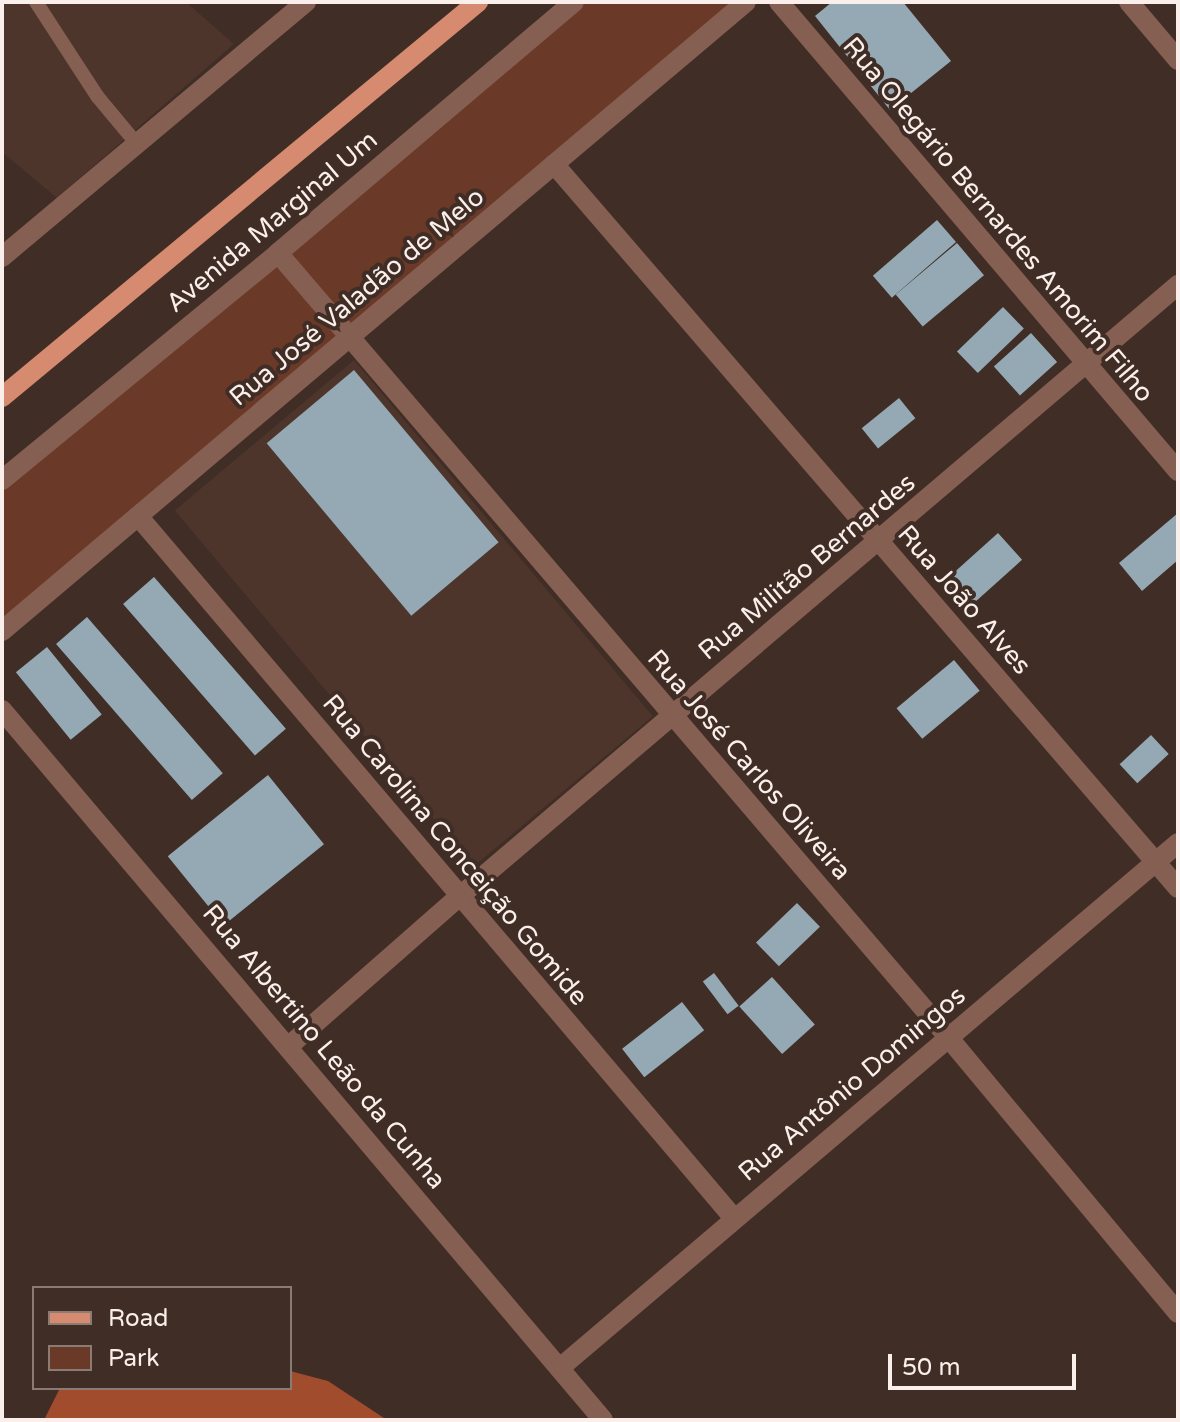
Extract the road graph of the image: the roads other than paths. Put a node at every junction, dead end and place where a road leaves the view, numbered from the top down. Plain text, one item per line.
1 (36, 2) edge
2 (306, 2) edge
3 (478, 2) edge
4 (574, 2) edge
5 (746, 2) edge
6 (779, 2) edge
7 (1129, 2) edge
8 (1178, 60) edge
9 (137, 144) junction
10 (554, 164) junction
11 (3, 253) edge
12 (278, 253) junction
13 (1178, 285) edge
14 (349, 337) junction
15 (1086, 363) junction
16 (2, 397) edge
17 (1178, 471) edge
18 (2, 480) edge
19 (138, 516) junction
20 (878, 541) junction
21 (2, 631) edge
22 (2, 710) edge
23 (672, 715) junction
24 (1178, 843) edge
25 (1156, 862) junction
26 (1178, 888) edge
27 (460, 896) junction
28 (948, 1037) junction
29 (289, 1046) junction
30 (733, 1217) junction
31 (1178, 1313) edge
32 (561, 1367) junction
33 (603, 1420) edge

1 - 9 lane
2 - 9 street
3 - 16 main road
4 - 12 street, Avenida Marginal Um
5 - 10 street, Rua José Valadão de Melo
6 - 15 street, Rua Olegário Bernardes Amorim Filho
7 - 8 street
9 - 11 street
10 - 14 street, Rua José Valadão de Melo
10 - 20 street, Rua João Alves
12 - 14 street, Rua José Carlos Oliveira
12 - 18 street, Avenida Marginal Um
13 - 15 street, Rua Militão Bernardes
14 - 19 street, Rua José Valadão de Melo
14 - 23 street, Rua José Carlos Oliveira
15 - 17 street, Rua Olegário Bernardes Amorim Filho
15 - 20 street, Rua Militão Bernardes
19 - 21 street, Rua José Valadão de Melo
19 - 27 street, Rua Carolina Conceição Gomide
20 - 23 street, Rua Militão Bernardes
20 - 25 street, Rua João Alves
22 - 29 street, Rua Albertino Leão da Cunha
23 - 27 street, Rua Militão Bernardes
23 - 28 street, Rua José Carlos Oliveira
24 - 25 street, Rua Antônio Domingos
25 - 26 street, Rua João Alves
25 - 28 street, Rua Antônio Domingos
27 - 29 street, Rua Militão Bernardes
27 - 30 street, Rua Carolina Conceição Gomide
28 - 30 street, Rua Antônio Domingos
28 - 31 street, Rua José Carlos Oliveira
29 - 32 street, Rua Albertino Leão da Cunha
30 - 32 street, Rua Antônio Domingos
32 - 33 street, Rua Albertino Leão da Cunha

